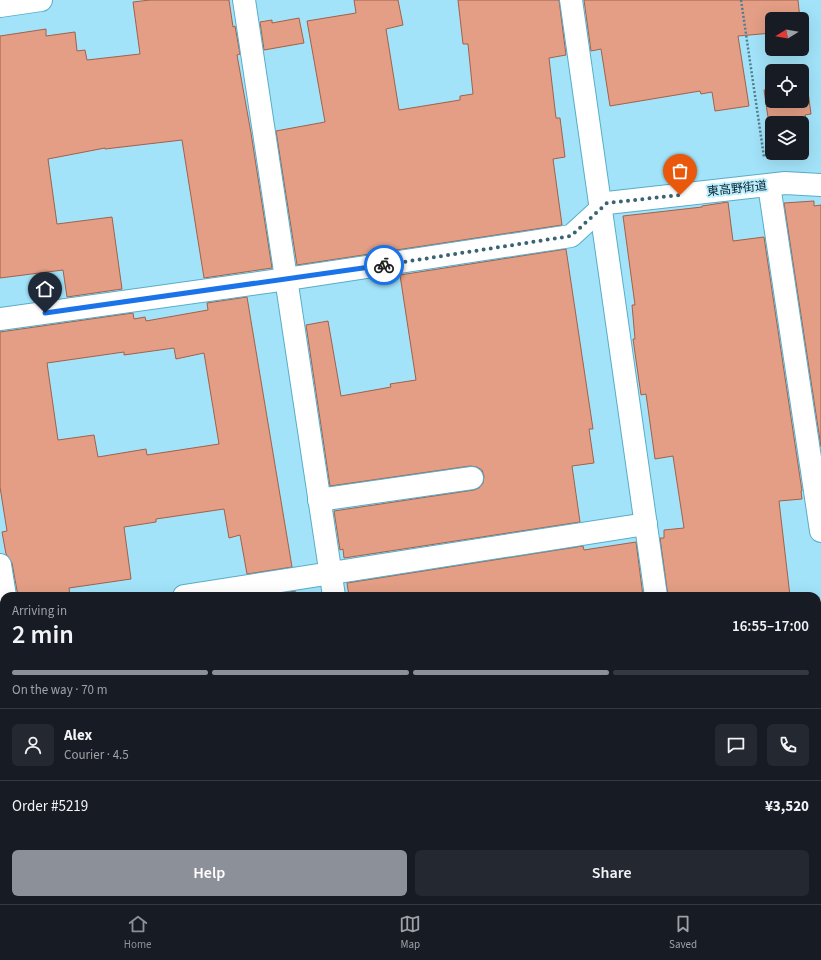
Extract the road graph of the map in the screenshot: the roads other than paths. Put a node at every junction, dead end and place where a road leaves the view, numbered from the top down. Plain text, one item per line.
1 (42, 0) edge
2 (244, 0) edge
3 (570, 0) edge
4 (0, 6) edge
5 (769, 185) junction
6 (821, 185) edge
7 (602, 208) junction
8 (286, 279) junction
9 (0, 319) edge
10 (472, 478) dead end
11 (320, 500) junction
12 (646, 524) junction
13 (821, 531) edge
14 (0, 565) edge
15 (331, 573) junction
16 (4, 592) edge
17 (210, 592) edge
18 (333, 592) edge
19 (655, 592) edge

1 - 4 street
2 - 8 street
3 - 7 street
5 - 6 street, 東高野街道
5 - 7 street, 東高野街道
5 - 13 street
7 - 8 street, 東高野街道
7 - 12 street
8 - 9 street, 東高野街道
8 - 11 street
10 - 11 street
11 - 15 street
12 - 15 street
12 - 19 street
14 - 16 street
15 - 17 street
15 - 18 street

